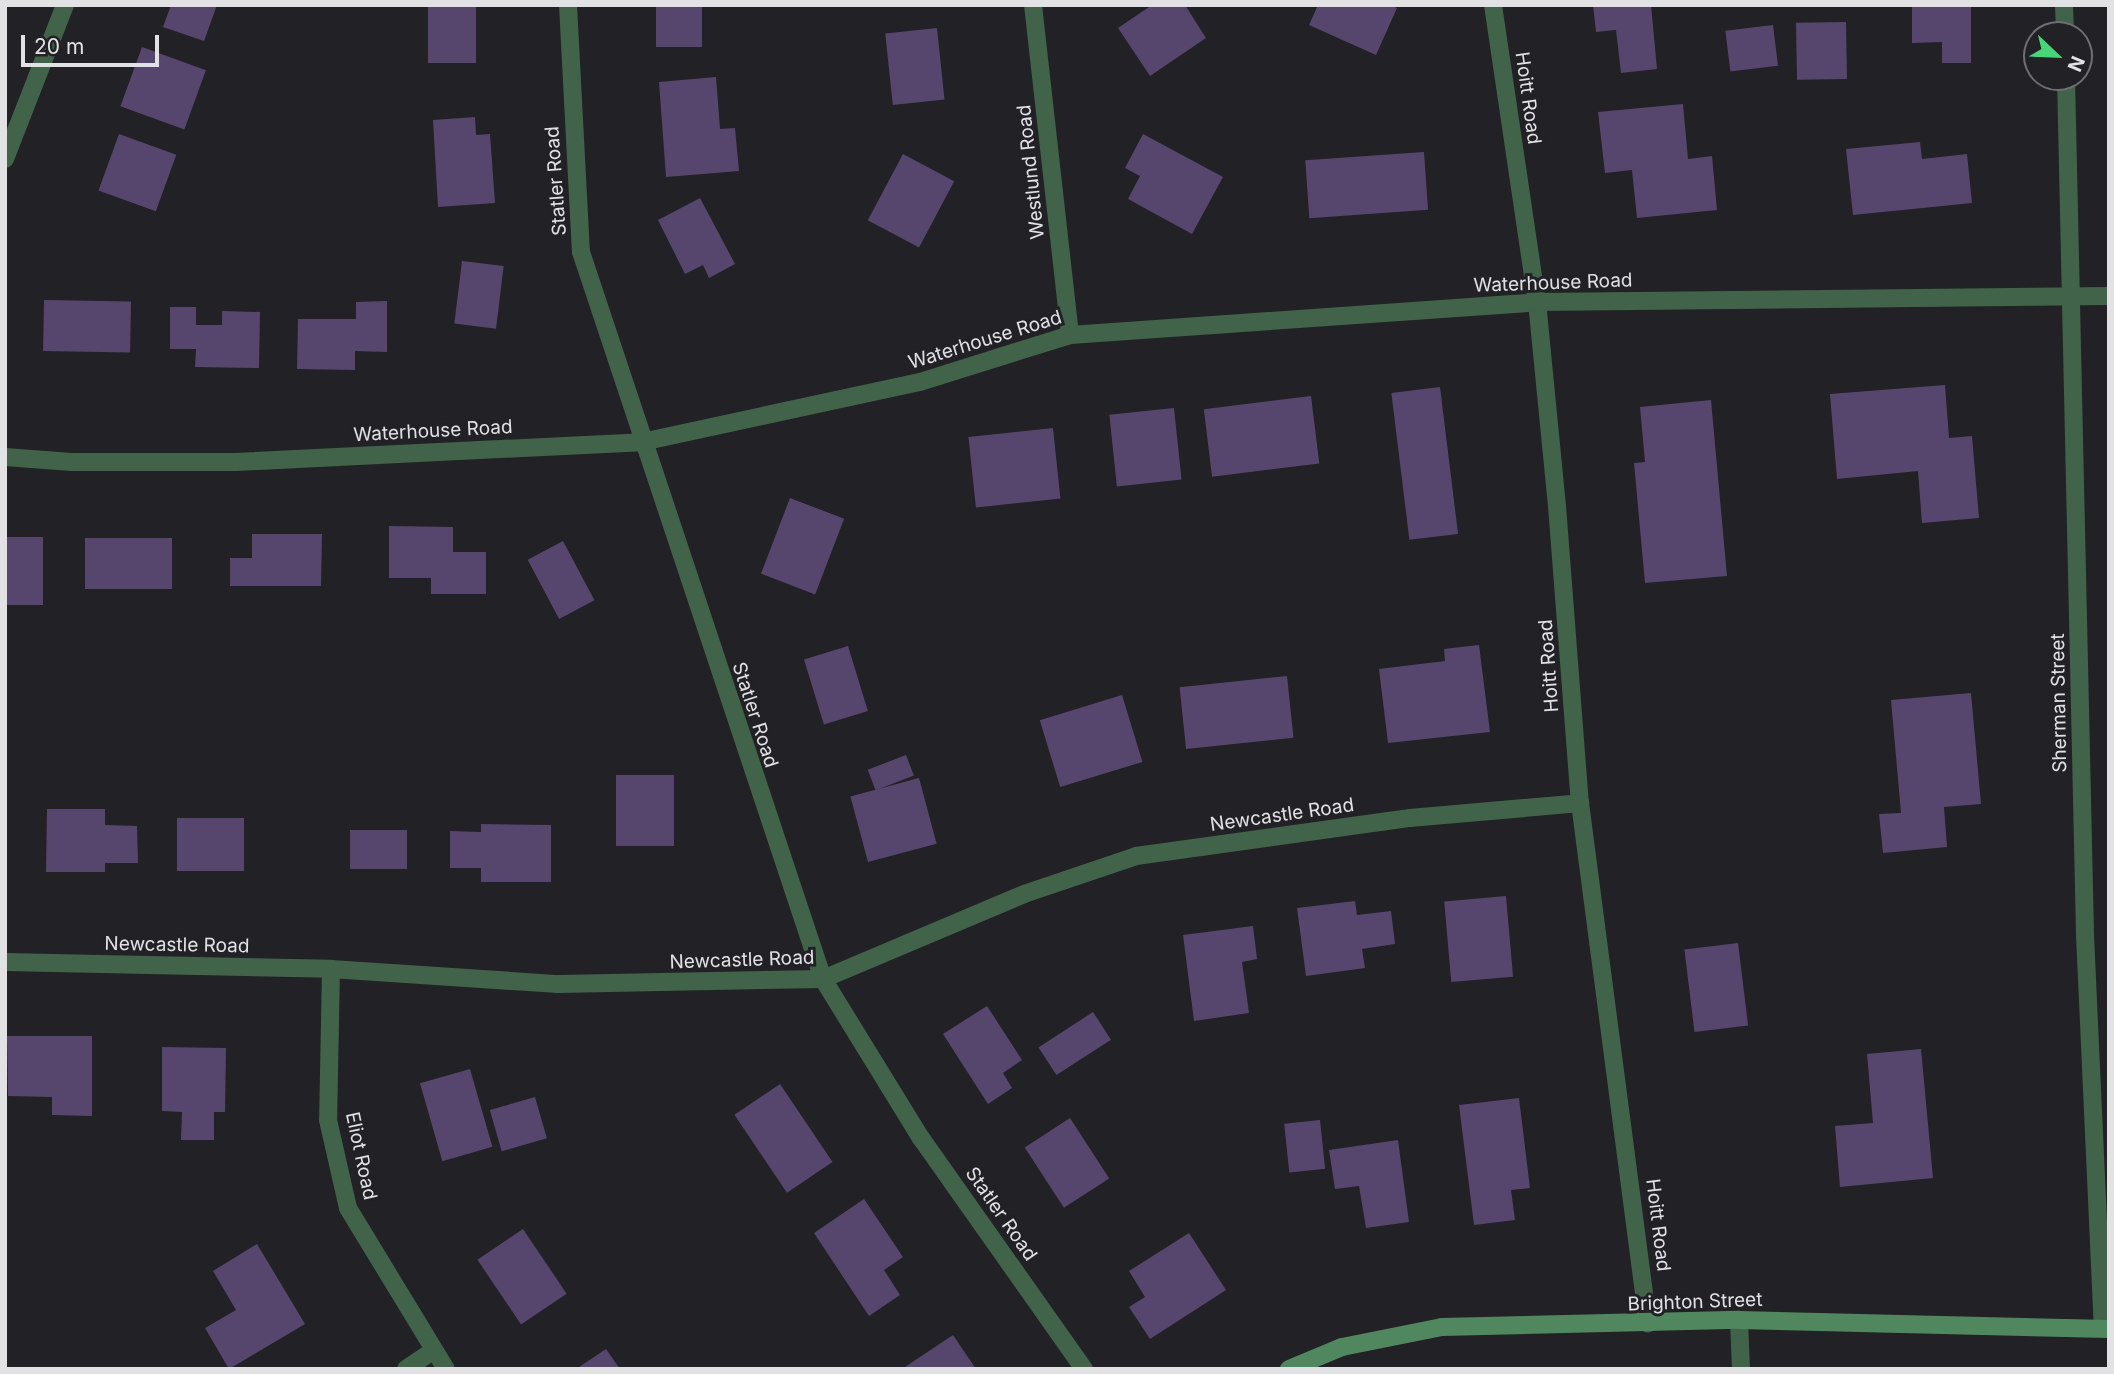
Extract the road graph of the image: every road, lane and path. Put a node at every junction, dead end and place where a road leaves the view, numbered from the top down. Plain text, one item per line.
1 (65, 5) edge
2 (568, 5) edge
3 (1033, 5) edge
4 (1493, 5) edge
5 (2066, 91) edge
6 (5, 159) edge
7 (2072, 296) junction
8 (2109, 296) edge
9 (1537, 302) junction
10 (1070, 335) junction
11 (642, 442) junction
12 (5, 457) edge
13 (1580, 803) junction
14 (5, 962) edge
15 (331, 969) junction
16 (823, 979) junction
17 (1739, 1320) junction
18 (1648, 1324) junction
19 (2106, 1329) edge
20 (433, 1351) junction
21 (406, 1369) edge
22 (446, 1369) edge
23 (1084, 1369) edge
24 (1289, 1369) edge
25 (1741, 1369) edge

1 - 6 street
2 - 11 street, Statler Road
3 - 10 street, Westlund Road
4 - 9 street, Hoitt Road
5 - 7 street, Sherman Street
7 - 8 street, Waterhouse Road
7 - 9 street, Waterhouse Road
7 - 19 street, Sherman Street
9 - 10 street, Waterhouse Road
9 - 13 street, Hoitt Road
10 - 11 street, Waterhouse Road
11 - 12 street, Waterhouse Road
11 - 16 street, Statler Road
13 - 16 street, Newcastle Road
13 - 18 street, Hoitt Road
14 - 15 street, Newcastle Road
15 - 16 street, Newcastle Road
15 - 20 street, Eliot Road
16 - 23 street, Statler Road
17 - 18 main road, Brighton Street
17 - 19 main road, Brighton Street
17 - 25 street
18 - 24 main road, Brighton Street
20 - 21 street
20 - 22 street, Eliot Road

